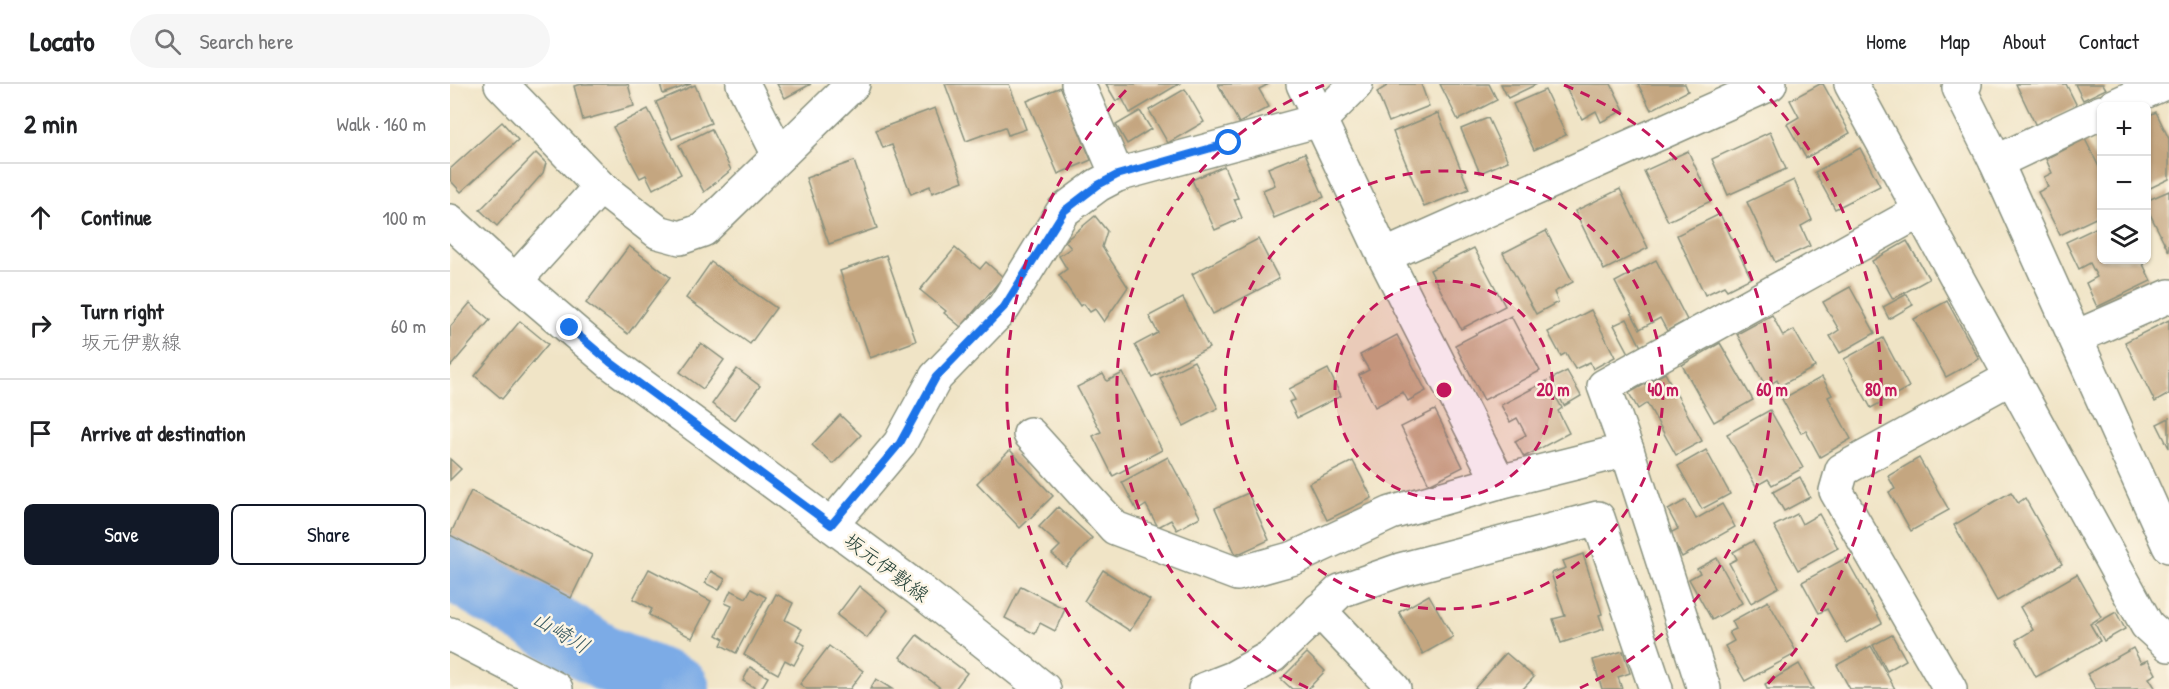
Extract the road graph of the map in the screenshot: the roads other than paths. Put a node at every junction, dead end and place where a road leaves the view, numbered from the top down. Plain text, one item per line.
1 (501, 84) edge
2 (743, 84) edge
3 (853, 84) edge
4 (1078, 84) edge
5 (1304, 84) edge
6 (1356, 84) edge
7 (1770, 84) edge
8 (1851, 84) edge
9 (1965, 84) edge
10 (2162, 84) edge
11 (2123, 102) edge
12 (2097, 114) edge
13 (1320, 120) junction
14 (779, 155) junction
15 (1996, 162) junction
16 (1117, 175) junction
17 (600, 187) junction
18 (1920, 211) junction
19 (450, 221) edge
20 (1384, 256) junction
21 (515, 281) junction
22 (2169, 296) edge
23 (2076, 337) junction
24 (2012, 377) junction
25 (1030, 434) dead end
26 (1627, 450) junction
27 (1499, 482) junction
28 (831, 525) junction
29 (2169, 546) edge
30 (1319, 610) junction
31 (450, 634) edge
32 (2169, 645) edge
33 (556, 689) edge
34 (1044, 689) edge
35 (1205, 689) edge
36 (1394, 689) edge
37 (1656, 689) edge
38 (1704, 689) edge
39 (1950, 689) edge

1 - 17 street
2 - 14 street
3 - 14 street
4 - 16 street
5 - 13 street
6 - 13 street
7 - 20 street
8 - 18 street
9 - 15 street
10 - 11 street
12 - 15 street
13 - 16 street
13 - 20 street
14 - 17 street
15 - 23 street
16 - 28 street
17 - 21 street
18 - 24 street
18 - 26 street
19 - 21 street, 坂元伊敷線
20 - 27 street
21 - 28 street, 坂元伊敷線
22 - 23 street
23 - 29 street
24 - 32 street
24 - 39 street
25 - 27 street
26 - 27 street
26 - 38 street
28 - 34 street, 坂元伊敷線
30 - 35 street
30 - 36 street
30 - 37 street
31 - 33 street

